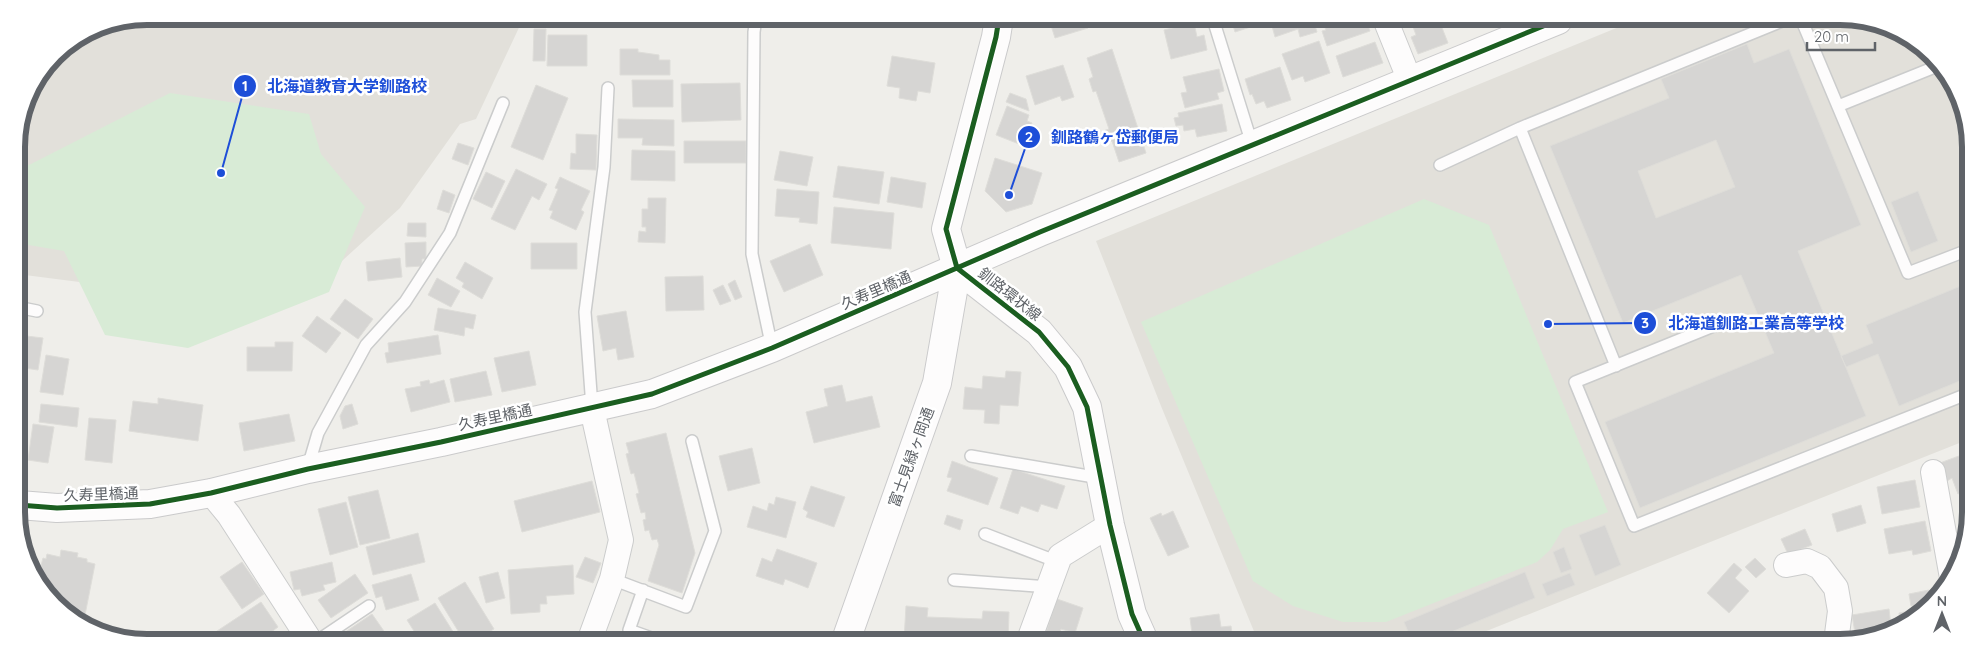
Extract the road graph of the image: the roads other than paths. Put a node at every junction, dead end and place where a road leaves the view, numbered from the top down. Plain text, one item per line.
1 (755, 25) edge
2 (998, 25) edge
3 (1216, 25) edge
4 (1387, 25) edge
5 (1543, 25) edge
6 (1770, 25) edge
7 (1804, 25) edge
8 (1932, 68) edge
9 (1410, 81) junction
10 (608, 88) dead end
11 (503, 103) dead end
12 (1838, 106) junction
13 (1520, 128) junction
14 (1252, 144) junction
15 (1440, 165) dead end
16 (1962, 252) edge
17 (956, 268) junction
18 (25, 308) edge
19 (37, 311) dead end
20 (1726, 321) dead end
21 (772, 348) junction
22 (1616, 366) junction
23 (1962, 396) edge
24 (592, 409) junction
25 (692, 441) dead end
26 (971, 456) dead end
27 (308, 469) junction
28 (1933, 472) dead end
29 (1101, 478) junction
30 (211, 493) junction
31 (25, 506) edge
32 (1110, 525) junction
33 (985, 534) dead end
34 (1058, 562) junction
35 (1786, 565) dead end
36 (1950, 565) edge
37 (612, 579) junction
38 (954, 580) dead end
39 (1049, 587) junction
40 (643, 590) junction
41 (369, 606) dead end
42 (306, 634) edge
43 (327, 634) edge
44 (592, 634) edge
45 (640, 634) edge
46 (848, 634) edge
47 (1031, 634) edge
48 (1141, 634) edge
49 (1837, 634) edge

1 - 21 lane
2 - 17 street, 釧路環状線
3 - 14 lane
4 - 9 street
5 - 9 street, 久寿里橋通
6 - 13 lane
7 - 12 lane
8 - 12 lane
9 - 14 street, 久寿里橋通
10 - 24 lane
11 - 27 lane
12 - 16 lane
13 - 15 lane
13 - 22 lane
14 - 17 street, 久寿里橋通
17 - 21 street, 久寿里橋通
17 - 29 street, 釧路環状線
17 - 46 street, 富士見緑ヶ岡通
18 - 19 lane
20 - 22 lane
21 - 24 street, 久寿里橋通
22 - 23 lane
24 - 27 street, 久寿里橋通
24 - 37 street
25 - 40 lane
26 - 29 lane
27 - 30 street, 久寿里橋通
28 - 36 street
29 - 32 street, 釧路環状線
30 - 31 street, 久寿里橋通
30 - 42 street
32 - 34 street
32 - 48 street, 釧路環状線
33 - 34 lane
34 - 39 street
35 - 49 street
37 - 40 lane
37 - 44 street
38 - 39 lane
39 - 47 street
40 - 45 lane
41 - 43 lane

